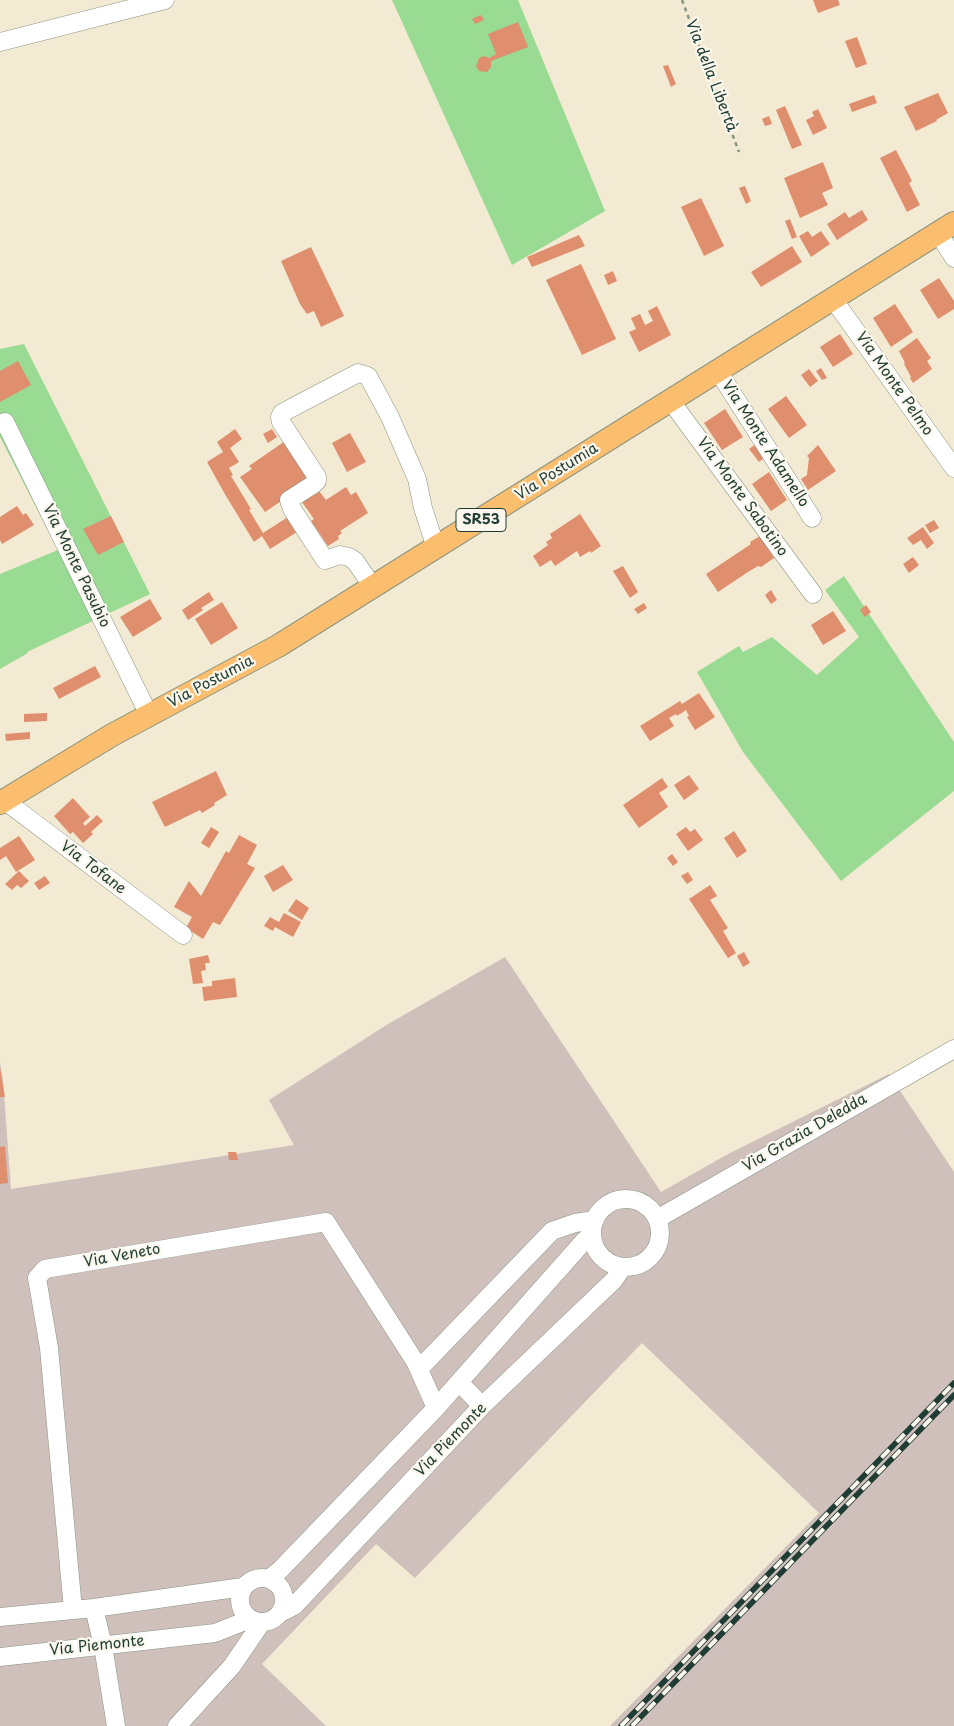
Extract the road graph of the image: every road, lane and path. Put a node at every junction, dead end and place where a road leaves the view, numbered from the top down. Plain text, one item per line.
1 (165, 0) edge
2 (682, 0) edge
3 (0, 42) edge
4 (739, 152) dead end
5 (946, 228) edge
6 (954, 258) edge
7 (833, 299) junction
8 (718, 371) junction
9 (670, 400) junction
10 (0, 424) edge
11 (954, 468) edge
12 (812, 518) dead end
13 (436, 548) junction
14 (373, 587) junction
15 (813, 594) dead end
16 (149, 715) junction
17 (2, 802) edge
18 (183, 935) dead end
19 (954, 1049) edge
20 (657, 1218) junction
21 (593, 1227) junction
22 (623, 1267) junction
23 (419, 1369) junction
24 (460, 1383) junction
25 (482, 1406) junction
26 (436, 1408) junction
27 (270, 1578) junction
28 (243, 1587) junction
29 (94, 1608) junction
30 (73, 1610) junction
31 (280, 1613) junction
32 (0, 1617) edge
33 (256, 1620) junction
34 (103, 1646) junction
35 (0, 1657) edge
36 (116, 1726) edge
37 (177, 1726) edge

1 - 3 street
2 - 4 path, Via della Libertà
5 - 6 street
5 - 7 main road, Via Postumia / SR53
7 - 8 main road, Via Postumia / SR53
7 - 11 street, Via Monte Pelmo
8 - 9 main road, Via Postumia / SR53
8 - 12 street, Via Monte Adamello
9 - 13 main road, Via Postumia / SR53
9 - 15 street, Via Monte Sabotino
10 - 16 street, Via Monte Pasubio
13 - 14 main road, Via Postumia / SR53
13 - 14 street
14 - 16 main road, Via Postumia / SR53
16 - 17 main road, Via Postumia / SR53
17 - 18 street, Via Tofane
19 - 20 street, Via Grazia Deledda
20 - 21 street
20 - 22 street
21 - 22 street
21 - 23 street
21 - 24 street
22 - 25 street, Via Piemonte
23 - 26 street, Via Veneto
23 - 30 street, Via Veneto
24 - 25 street
24 - 26 street
25 - 31 street, Via Piemonte
26 - 27 street
27 - 28 street
27 - 31 street
28 - 29 street
28 - 33 street
29 - 30 street
29 - 34 street
30 - 32 street
31 - 33 street, Via Piemonte
33 - 34 street, Via Piemonte
33 - 37 street
34 - 35 street, Via Piemonte
34 - 36 street

